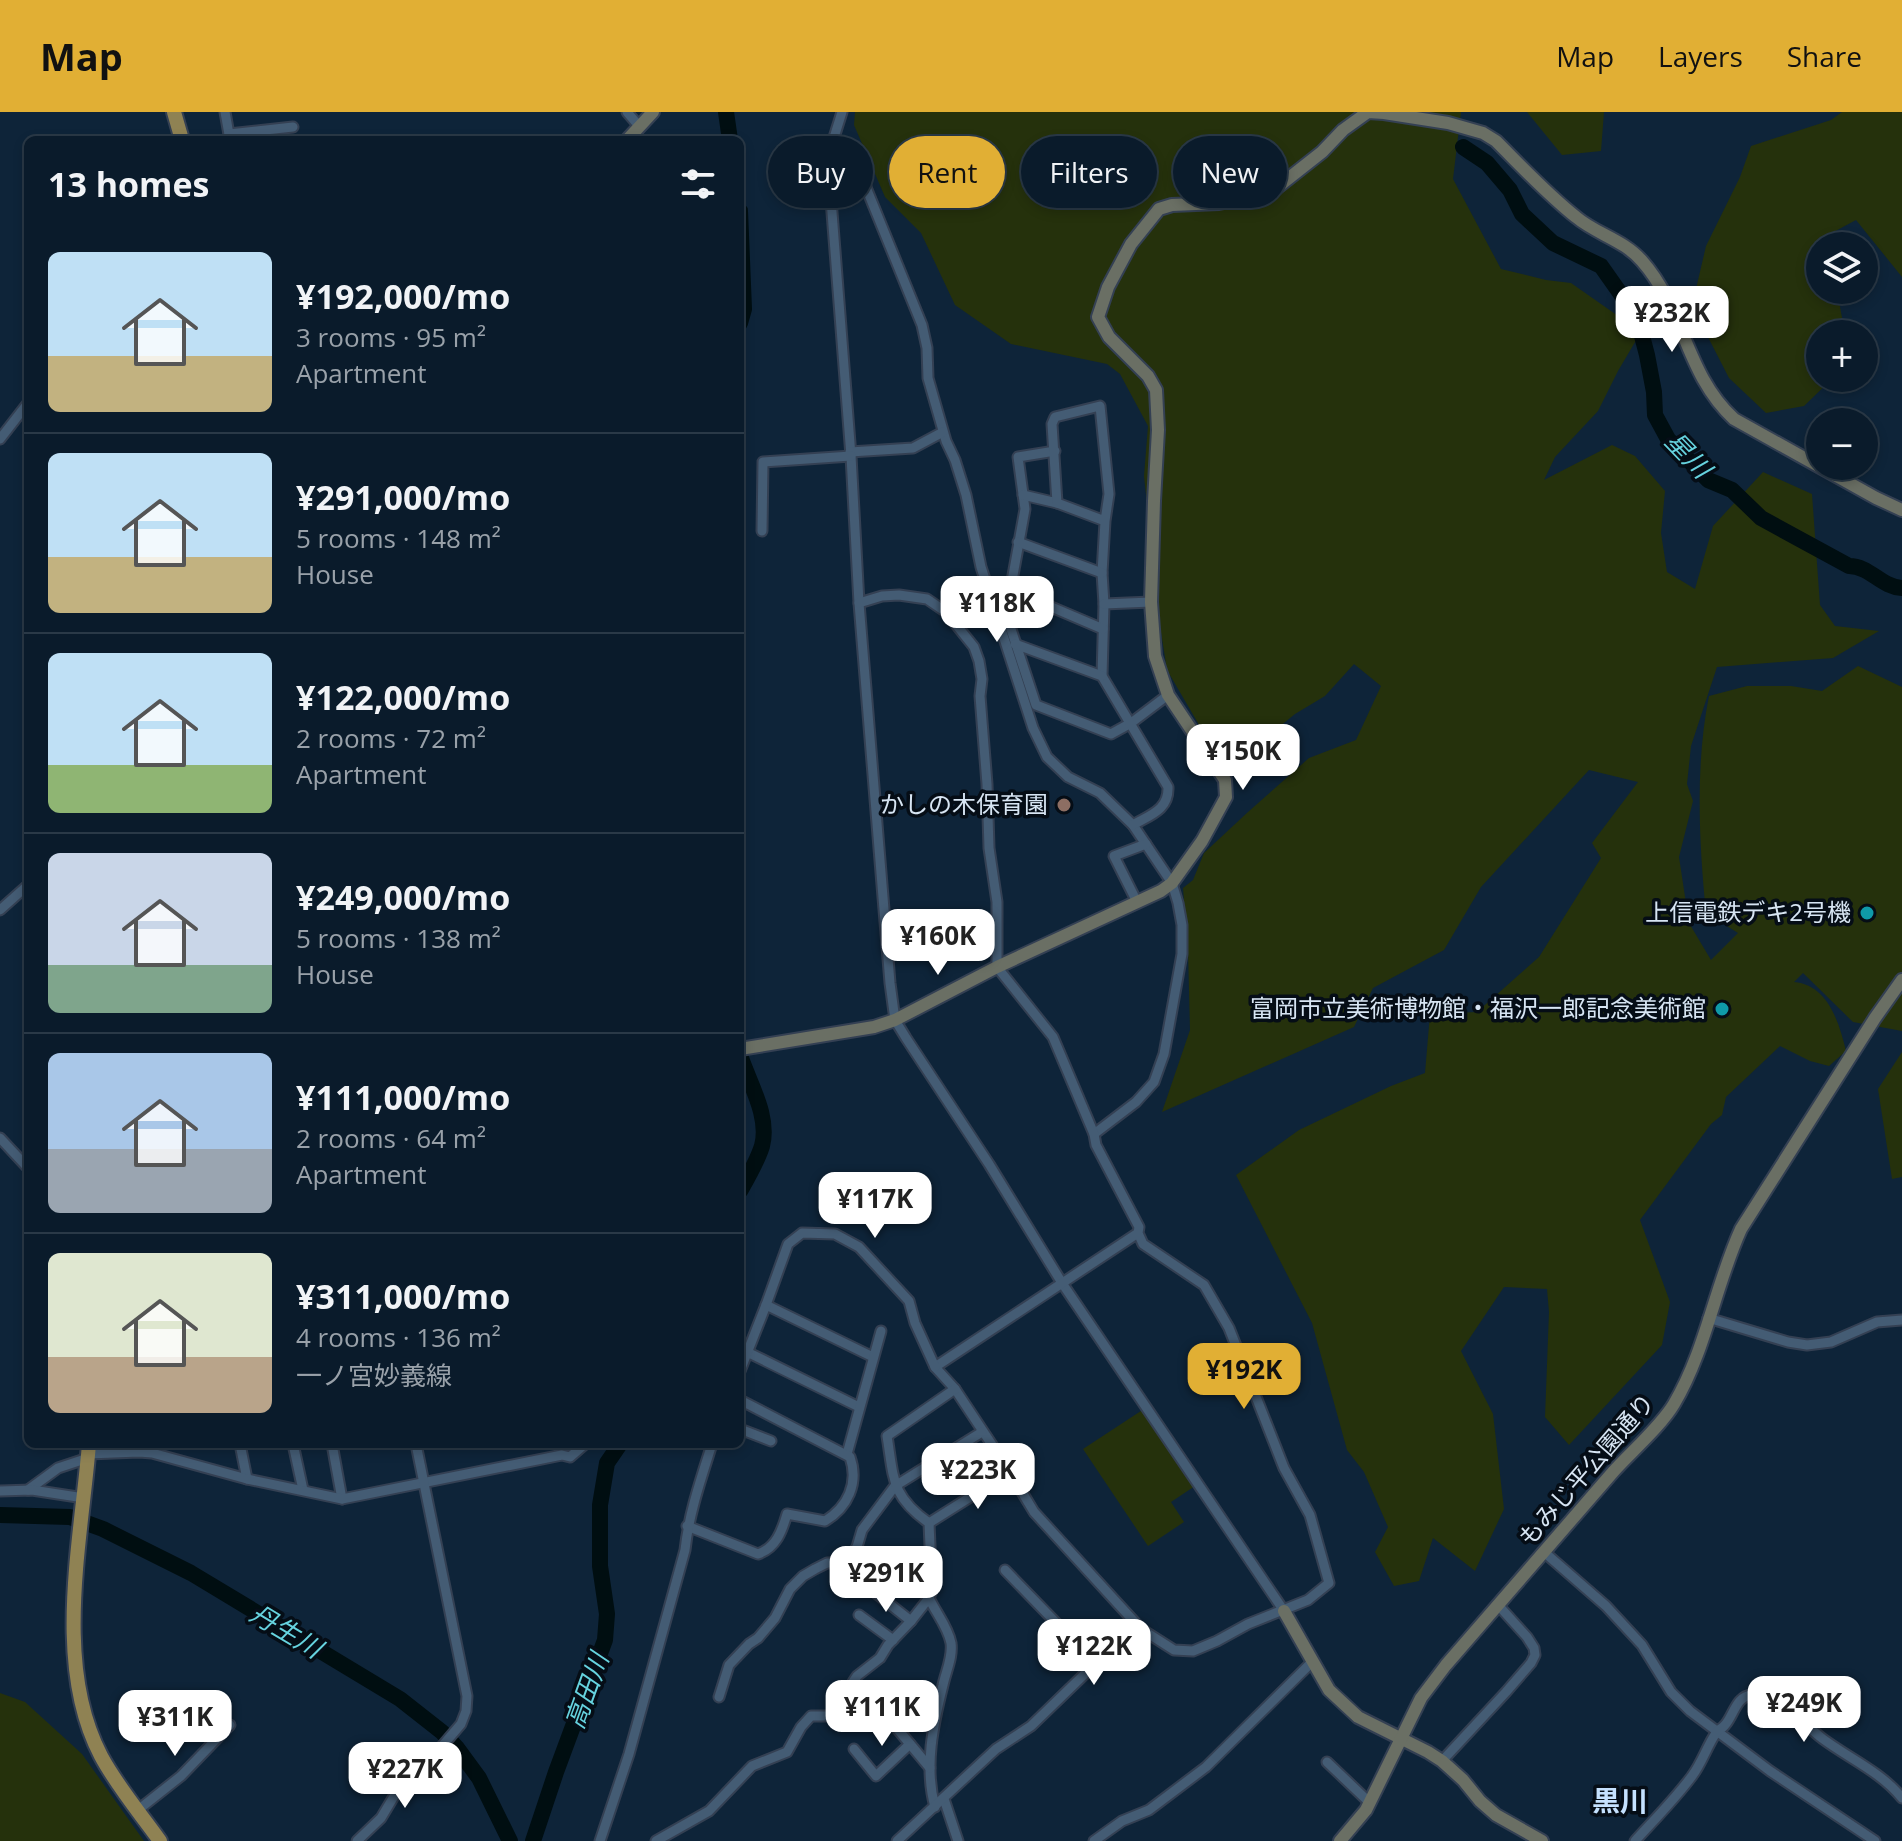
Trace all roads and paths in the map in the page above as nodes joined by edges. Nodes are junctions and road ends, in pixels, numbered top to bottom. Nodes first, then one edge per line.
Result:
1 (174, 112) edge
2 (225, 112) edge
3 (627, 112) edge
4 (653, 112) edge
5 (842, 112) edge
6 (639, 126) junction
7 (293, 127) dead end
8 (181, 136) edge
9 (229, 136) edge
10 (235, 136) edge
11 (630, 136) edge
12 (834, 136) edge
13 (873, 205) edge
14 (832, 208) edge
15 (24, 408) edge
16 (943, 432) junction
17 (0, 439) edge
18 (1055, 451) junction
19 (850, 454) junction
20 (1023, 495) junction
21 (1057, 503) junction
22 (1902, 510) edge
23 (1105, 521) junction
24 (762, 531) dead end
25 (1018, 542) junction
26 (1102, 573) junction
27 (1009, 589) junction
28 (1151, 602) junction
29 (859, 603) junction
30 (1104, 604) junction
31 (1103, 629) junction
32 (1015, 644) junction
33 (1102, 676) junction
34 (1168, 695) junction
35 (1131, 723) junction
36 (1133, 825) junction
37 (1146, 844) junction
38 (1172, 883) junction
39 (24, 889) edge
40 (1137, 902) junction
41 (0, 910) edge
42 (997, 967) junction
43 (1902, 980) edge
44 (895, 1020) junction
45 (744, 1048) edge
46 (1094, 1134) junction
47 (0, 1138) edge
48 (24, 1164) edge
49 (1138, 1233) junction
50 (1062, 1283) junction
51 (766, 1305) junction
52 (1708, 1318) junction
53 (1902, 1320) edge
54 (881, 1331) dead end
55 (747, 1352) junction
56 (873, 1357) junction
57 (744, 1360) edge
58 (935, 1367) junction
59 (955, 1389) junction
60 (744, 1402) edge
61 (859, 1407) junction
62 (744, 1431) edge
63 (982, 1432) junction
64 (771, 1441) dead end
65 (241, 1448) edge
66 (294, 1448) edge
67 (333, 1448) edge
68 (417, 1448) edge
69 (561, 1448) edge
70 (580, 1448) edge
71 (711, 1448) edge
72 (88, 1452) edge
73 (847, 1454) junction
74 (562, 1455) junction
75 (1010, 1472) junction
76 (247, 1479) junction
77 (423, 1483) junction
78 (895, 1486) junction
79 (0, 1489) edge
80 (28, 1490) junction
81 (303, 1490) junction
82 (342, 1499) junction
83 (84, 1502) junction
84 (929, 1523) junction
85 (687, 1526) junction
86 (853, 1552) junction
87 (1544, 1552) junction
88 (875, 1568) dead end
89 (1005, 1570) dead end
90 (868, 1587) dead end
91 (929, 1598) junction
92 (1499, 1606) junction
93 (1284, 1611) junction
94 (859, 1615) dead end
95 (911, 1621) junction
96 (1141, 1629) junction
97 (893, 1640) junction
98 (1312, 1662) junction
99 (1096, 1664) junction
100 (719, 1697) dead end
101 (230, 1725) dead end
102 (895, 1726) dead end
103 (1717, 1731) junction
104 (1401, 1738) junction
105 (910, 1744) junction
106 (854, 1749) dead end
107 (1442, 1761) junction
108 (1327, 1762) dead end
109 (930, 1768) junction
110 (1902, 1798) edge
111 (944, 1799) junction
112 (1370, 1803) junction
113 (935, 1807) junction
114 (138, 1810) junction
115 (1538, 1840) edge
116 (160, 1841) edge
117 (357, 1841) edge
118 (600, 1841) edge
119 (656, 1841) edge
120 (897, 1841) edge
121 (958, 1841) edge
122 (1094, 1841) edge
123 (1340, 1841) edge
124 (1635, 1841) edge
125 (1875, 1841) edge

1 - 8 main road
2 - 9 street
3 - 6 street
4 - 6 street
5 - 12 street
6 - 11 street
7 - 10 street
13 - 16 street
14 - 19 street
15 - 17 street
16 - 19 street
16 - 36 street
18 - 20 street
18 - 21 street
18 - 23 street
19 - 24 street
19 - 29 street
20 - 21 street
20 - 25 street
21 - 23 street
22 - 28 street
23 - 26 street
25 - 26 street
25 - 27 street
26 - 30 street
27 - 31 street
27 - 32 street
28 - 30 street
28 - 34 street
29 - 42 street
29 - 44 street
30 - 31 street
31 - 33 street
32 - 33 street
32 - 35 street
33 - 35 street
34 - 35 street
34 - 38 street
35 - 36 street
36 - 37 street
37 - 38 street
37 - 40 street
38 - 40 street
38 - 46 street
39 - 41 street
40 - 42 street
42 - 44 street
42 - 46 street
43 - 52 street, もみじ平公園通り
44 - 45 street
44 - 50 street
46 - 49 street
47 - 48 street
49 - 50 street
49 - 93 street
50 - 58 street
50 - 93 street
51 - 55 street
51 - 56 street
51 - 58 street
52 - 53 street
52 - 87 street, もみじ平公園通り
54 - 56 street
55 - 57 street
55 - 61 street
56 - 61 street
58 - 59 street
59 - 63 street
59 - 78 street
60 - 73 street
61 - 73 street
62 - 64 street
63 - 75 street
63 - 78 street
65 - 76 street
66 - 81 street
67 - 82 street
68 - 77 street
69 - 74 street
70 - 74 street
71 - 85 street
72 - 76 street
72 - 80 street
72 - 83 main road
73 - 85 street
74 - 77 street
75 - 84 street
75 - 96 street
76 - 81 street
77 - 82 street
77 - 117 street
78 - 84 street
78 - 86 street
79 - 80 street
80 - 83 street
81 - 82 street
83 - 114 main road
84 - 91 street
85 - 118 street
86 - 88 street
86 - 100 street
87 - 92 street, もみじ平公園通り
87 - 103 street
89 - 99 street
90 - 95 street
91 - 95 street
91 - 109 street
92 - 104 street, もみじ平公園通り
92 - 107 street
93 - 96 street
93 - 98 street
94 - 97 street
95 - 97 street
96 - 99 street
97 - 119 street
98 - 104 street
98 - 122 street
99 - 111 street
101 - 114 street
102 - 105 street
103 - 110 street
103 - 124 street
103 - 125 street
104 - 107 street
104 - 112 street, もみじ平公園通り
105 - 106 street
105 - 109 street
107 - 115 street
108 - 112 street
109 - 113 street
111 - 113 street
111 - 121 street
112 - 123 street, もみじ平公園通り
113 - 120 street
114 - 116 main road

